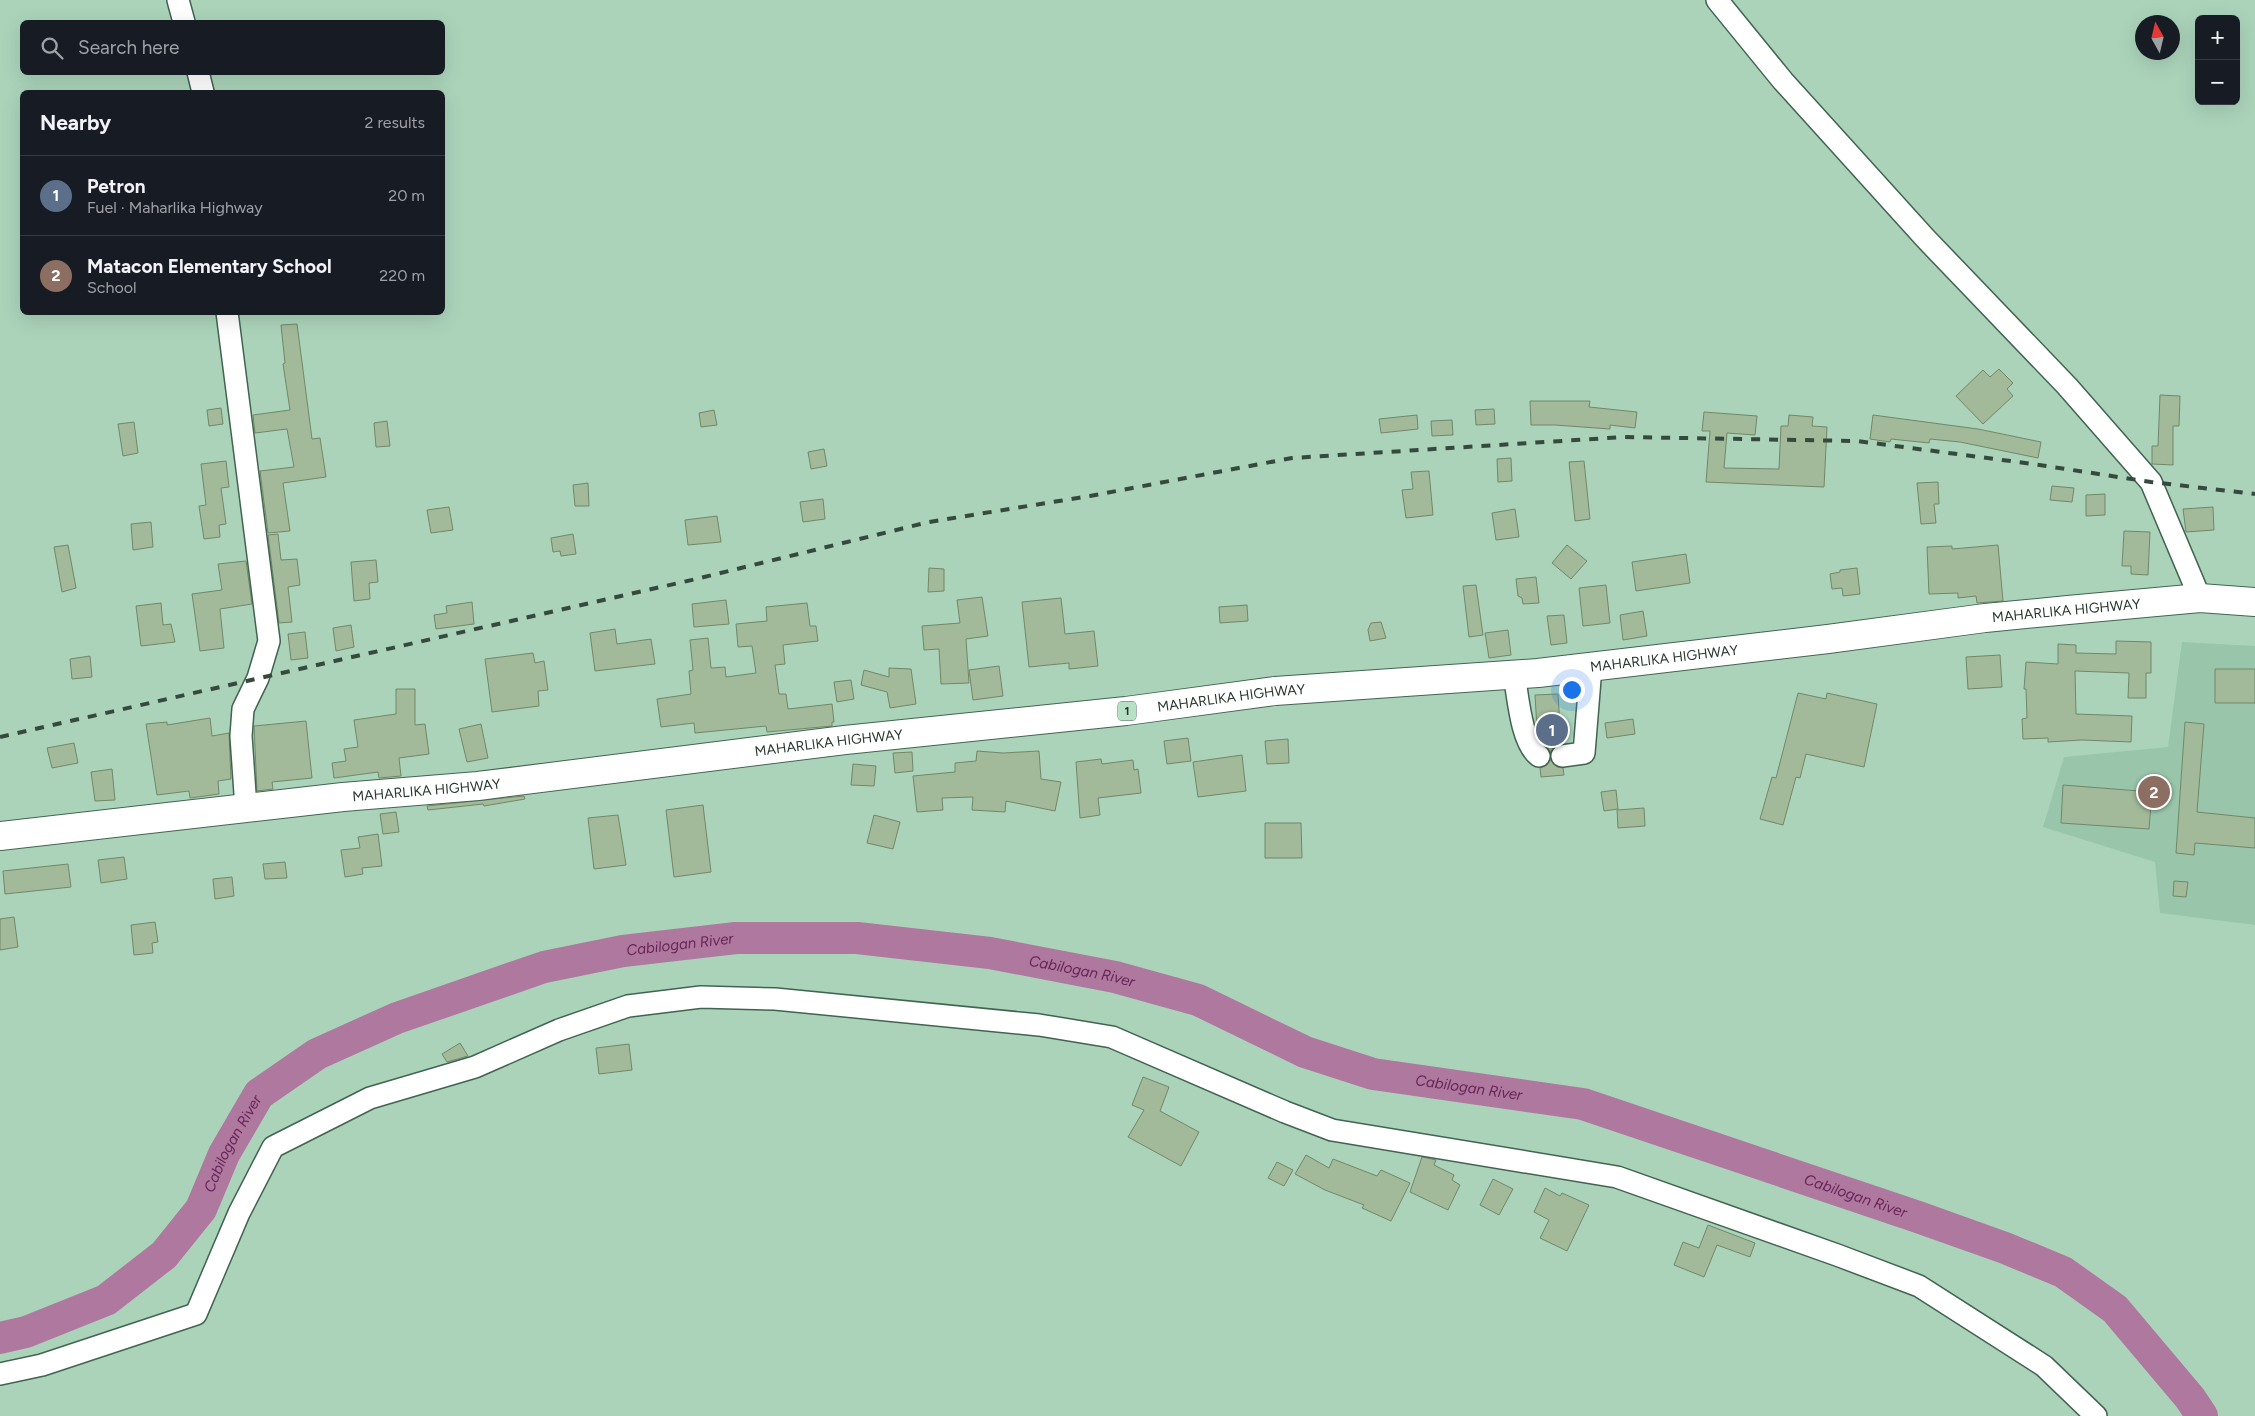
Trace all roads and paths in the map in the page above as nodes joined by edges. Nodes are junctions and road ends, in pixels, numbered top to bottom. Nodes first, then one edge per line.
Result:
1 (178, 0) edge
2 (1717, 0) edge
3 (183, 20) edge
4 (199, 75) edge
5 (202, 90) edge
6 (227, 315) edge
7 (2200, 598) junction
8 (2255, 602) edge
9 (1591, 667) junction
10 (1514, 674) junction
11 (1539, 756) dead end
12 (1562, 756) dead end
13 (246, 808) junction
14 (0, 836) edge
15 (0, 1374) edge
16 (2096, 1416) edge

1 - 3 street
2 - 7 street
4 - 5 street
6 - 13 street
7 - 8 highway, MAHARLIKA HIGHWAY / 1
7 - 9 highway, MAHARLIKA HIGHWAY / 1
9 - 10 highway, MAHARLIKA HIGHWAY / 1
9 - 12 street
10 - 11 street
10 - 13 highway, MAHARLIKA HIGHWAY / 1
13 - 14 highway, MAHARLIKA HIGHWAY / 1
15 - 16 street

